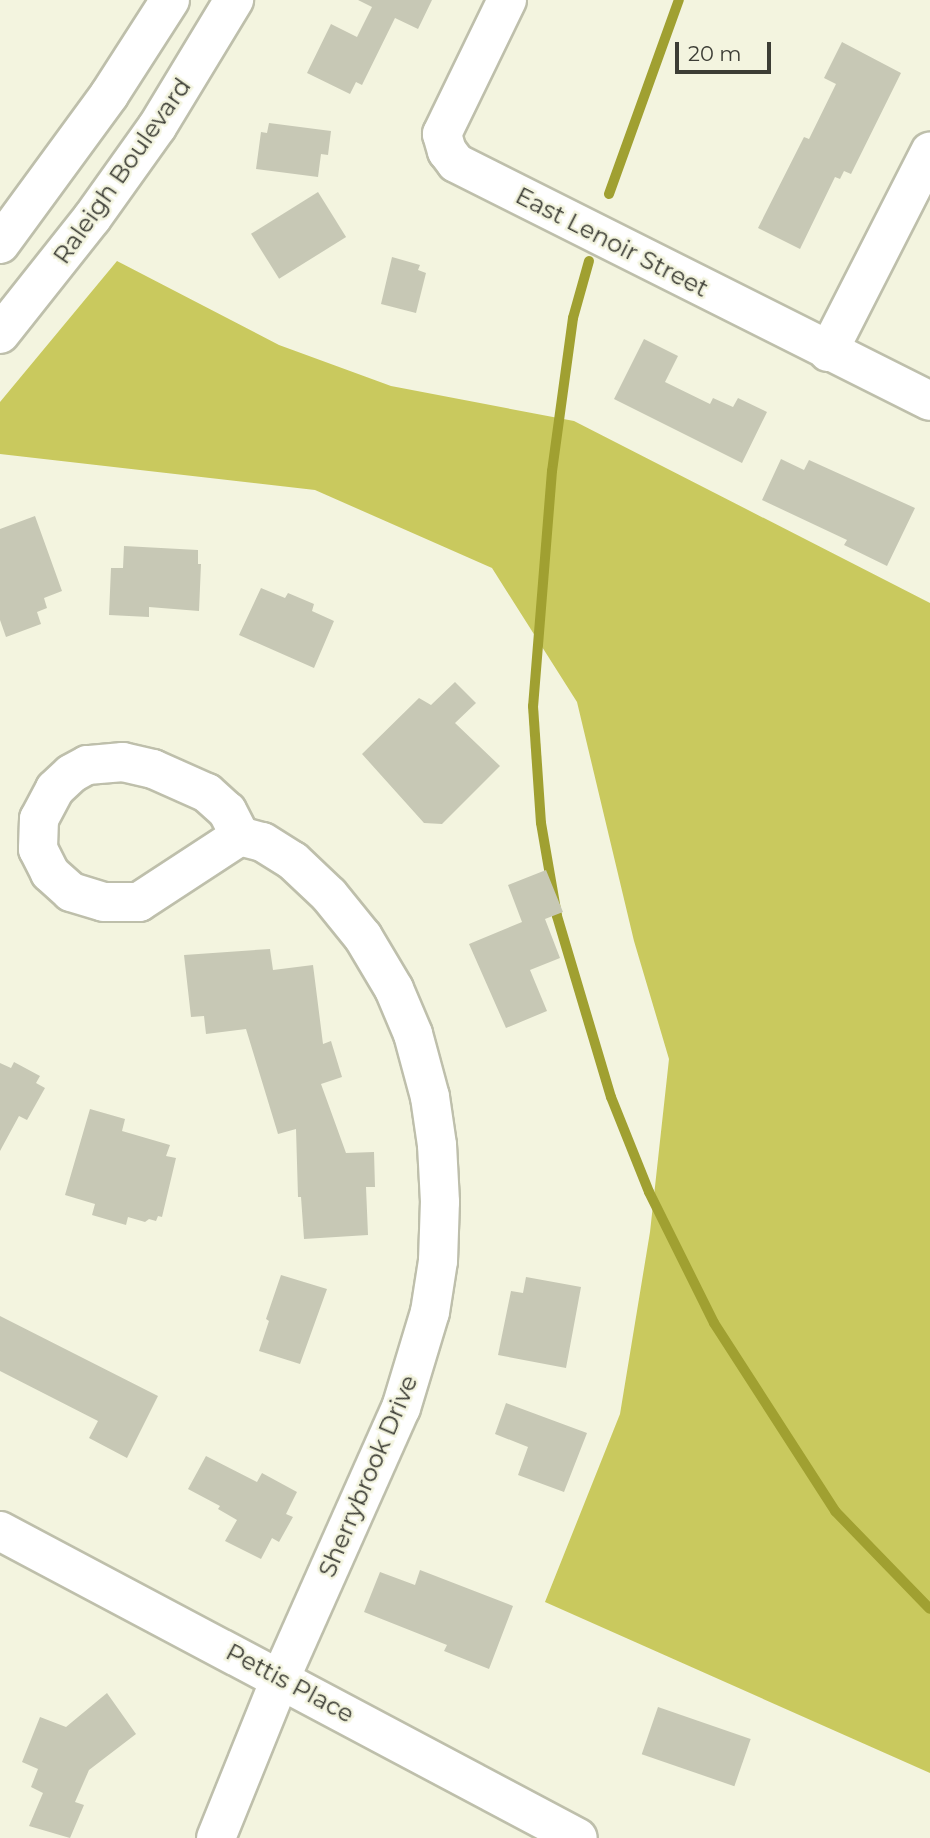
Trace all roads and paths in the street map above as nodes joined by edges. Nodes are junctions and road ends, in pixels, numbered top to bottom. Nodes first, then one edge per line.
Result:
1 (170, 0) edge
2 (234, 0) edge
3 (507, 0) edge
4 (930, 152) edge
5 (0, 244) edge
6 (0, 334) edge
7 (828, 352) junction
8 (930, 401) edge
9 (240, 836) junction
10 (0, 1531) edge
11 (281, 1677) junction
12 (216, 1838) edge
13 (578, 1838) edge

1 - 5 street
2 - 6 street, Raleigh Boulevard
3 - 7 street, East Lenoir Street
4 - 7 street
7 - 8 street, East Lenoir Street
9 - 9 street
9 - 11 street, Sherrybrook Drive
10 - 11 street, Pettis Place
11 - 12 street, Sherrybrook Drive
11 - 13 street, Pettis Place

